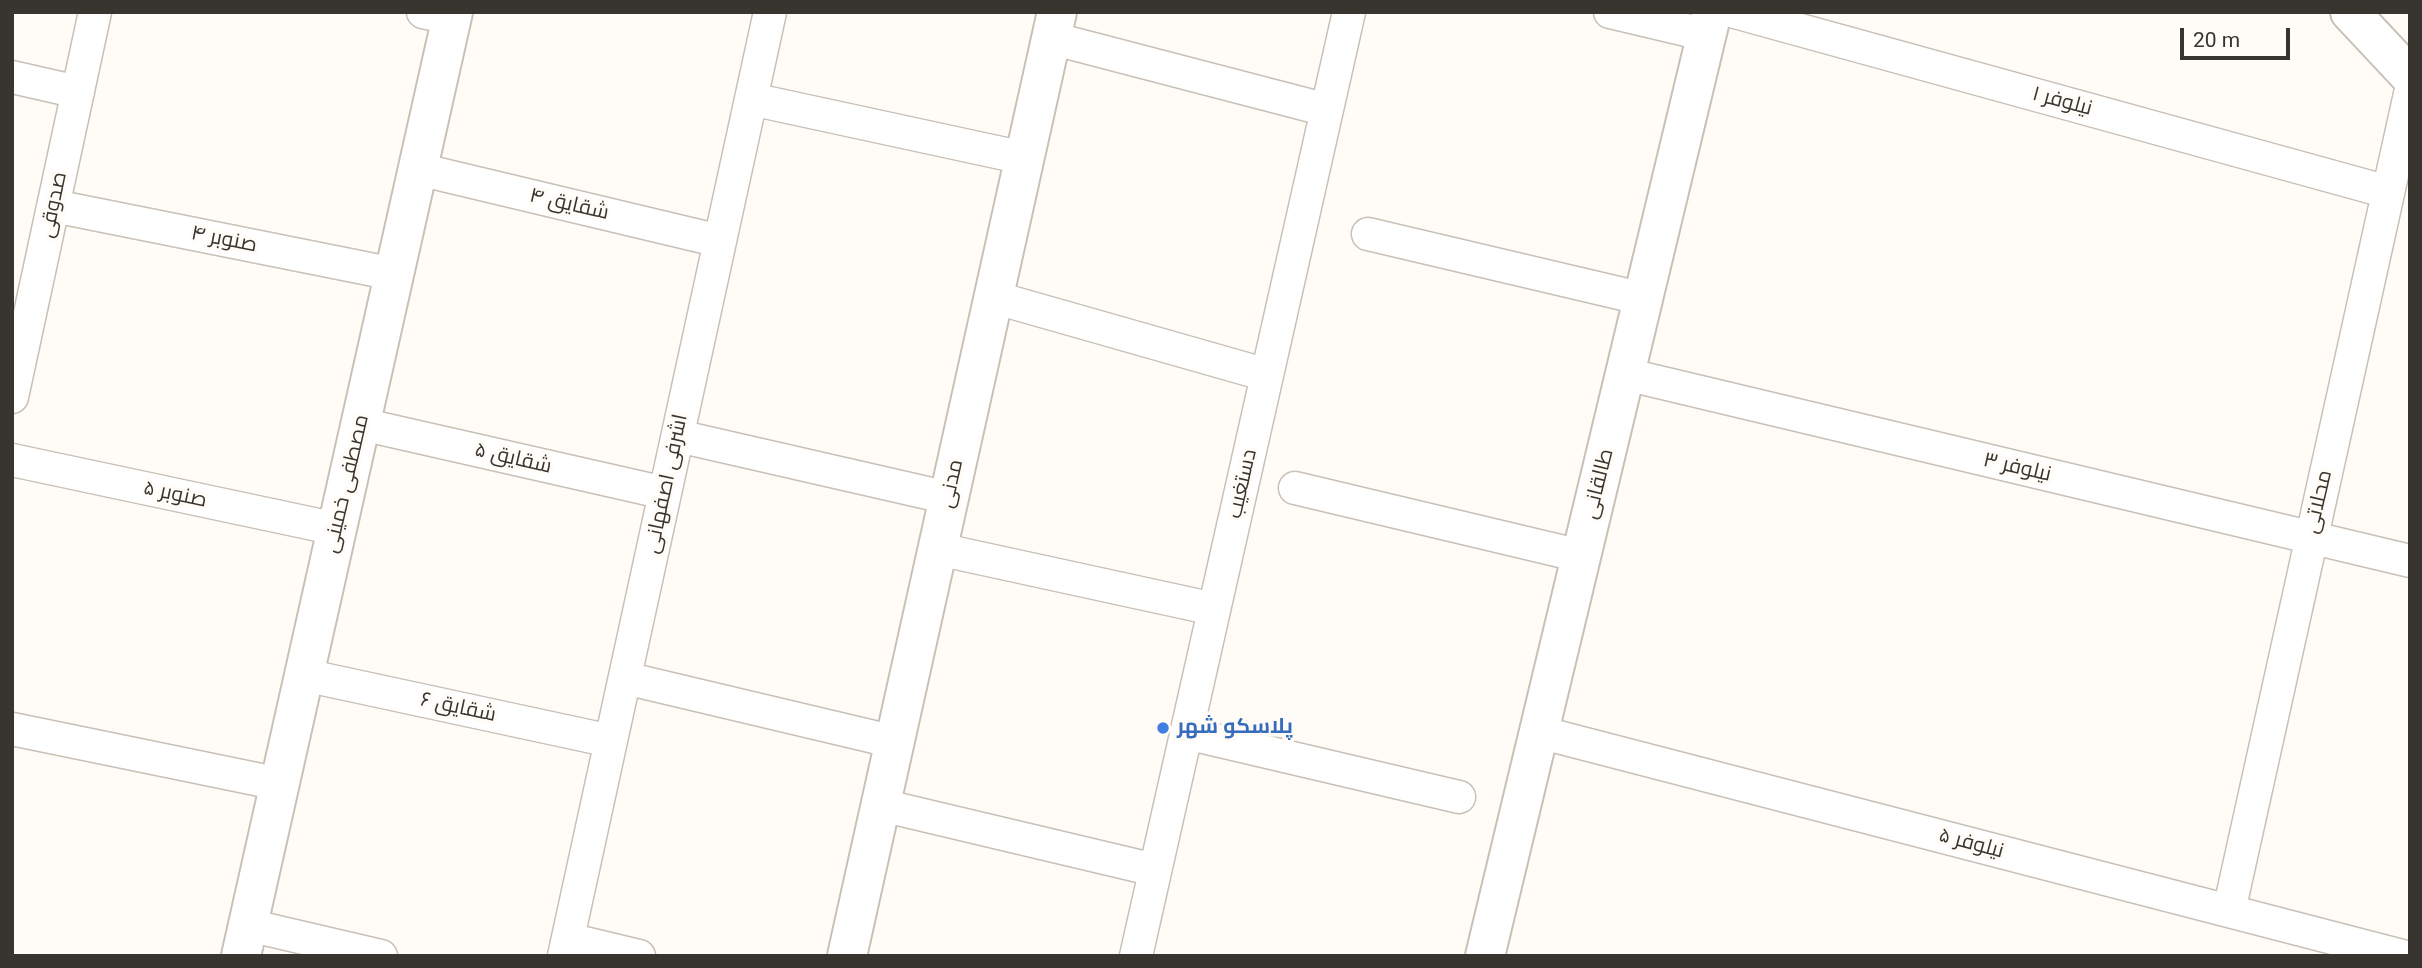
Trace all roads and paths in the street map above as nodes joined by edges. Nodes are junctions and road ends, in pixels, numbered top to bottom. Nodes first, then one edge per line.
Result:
1 (95, 12) edge
2 (770, 12) edge
3 (1349, 12) edge
4 (1610, 12) edge
5 (2350, 12) edge
6 (442, 14) edge
7 (1718, 20) edge
8 (1054, 25) edge
9 (2410, 76) edge
10 (12, 77) edge
11 (78, 92) junction
12 (2410, 94) edge
13 (751, 99) junction
14 (1327, 110) junction
15 (1024, 158) junction
16 (418, 169) junction
17 (2388, 192) junction
18 (54, 205) junction
19 (1368, 234) dead end
20 (720, 241) junction
21 (394, 274) junction
22 (993, 297) junction
23 (1644, 299) junction
24 (18, 345) edge
25 (1625, 374) junction
26 (1267, 375) junction
27 (12, 397) edge
28 (361, 424) junction
29 (678, 436) junction
30 (12, 460) edge
31 (1295, 488) dead end
32 (665, 493) junction
33 (949, 498) junction
34 (337, 529) junction
35 (2311, 538) junction
36 (938, 549) junction
37 (1581, 556) junction
38 (2410, 561) edge
39 (1214, 609) junction
40 (304, 675) junction
41 (625, 678) junction
42 (12, 729) edge
43 (1539, 732) junction
44 (1186, 733) junction
45 (611, 741) junction
46 (895, 743) junction
47 (280, 784) junction
48 (1459, 797) dead end
49 (881, 805) junction
50 (1155, 870) junction
51 (2229, 911) junction
52 (245, 940) edge
53 (566, 947) edge
54 (381, 956) edge
55 (639, 956) edge
56 (847, 956) edge
57 (1136, 956) edge
58 (1485, 956) edge
59 (2402, 956) edge

1 - 11 street, صدوقی
2 - 13 street, اشرفی اصفهانی
3 - 14 street, دستغیب
4 - 7 street, نیلوفر ۱
5 - 9 street
6 - 16 street, مصطفی خمینی
7 - 17 street, نیلوفر ۱
7 - 23 street, طالقانی
8 - 14 street
8 - 15 street, مدنی
10 - 11 street
11 - 18 street, صدوقی
12 - 17 street, محلاتی
13 - 15 street
13 - 20 street, اشرفی اصفهانی
14 - 26 street, دستغیب
15 - 22 street, مدنی
16 - 20 street, شقایق ۴
16 - 21 street, مصطفی خمینی
17 - 35 street, محلاتی
18 - 21 street, صنوبر ۴
18 - 24 street, صدوقی
19 - 23 street
20 - 29 street, اشرفی اصفهانی
21 - 28 street, مصطفی خمینی
22 - 26 street
22 - 33 street, مدنی
23 - 25 street, طالقانی
24 - 27 street, صدوقی
25 - 35 street, نیلوفر ۳
25 - 37 street, طالقانی
26 - 39 street, دستغیب
28 - 32 street, شقایق ۵
28 - 34 street, مصطفی خمینی
29 - 32 street, اشرفی اصفهانی
29 - 33 street
30 - 34 street, صنوبر ۵
31 - 37 street
32 - 41 street, اشرفی اصفهانی
33 - 36 street, مدنی
34 - 40 street, مصطفی خمینی
35 - 38 street, نیلوفر ۳
35 - 51 street, محلاتی
36 - 39 street
36 - 46 street, مدنی
37 - 43 street, طالقانی
39 - 44 street, دستغیب
40 - 45 street, شقایق ۶
40 - 47 street, مصطفی خمینی
41 - 45 street, اشرفی اصفهانی
41 - 46 street
42 - 47 street
43 - 51 street, نیلوفر ۵
43 - 58 street, طالقانی
44 - 48 street
44 - 50 street, دستغیب
45 - 53 street, اشرفی اصفهانی
46 - 49 street, مدنی
47 - 52 street, مصطفی خمینی
49 - 50 street
49 - 56 street, مدنی
50 - 57 street, دستغیب
51 - 59 street, نیلوفر ۵
52 - 54 street
53 - 55 street

